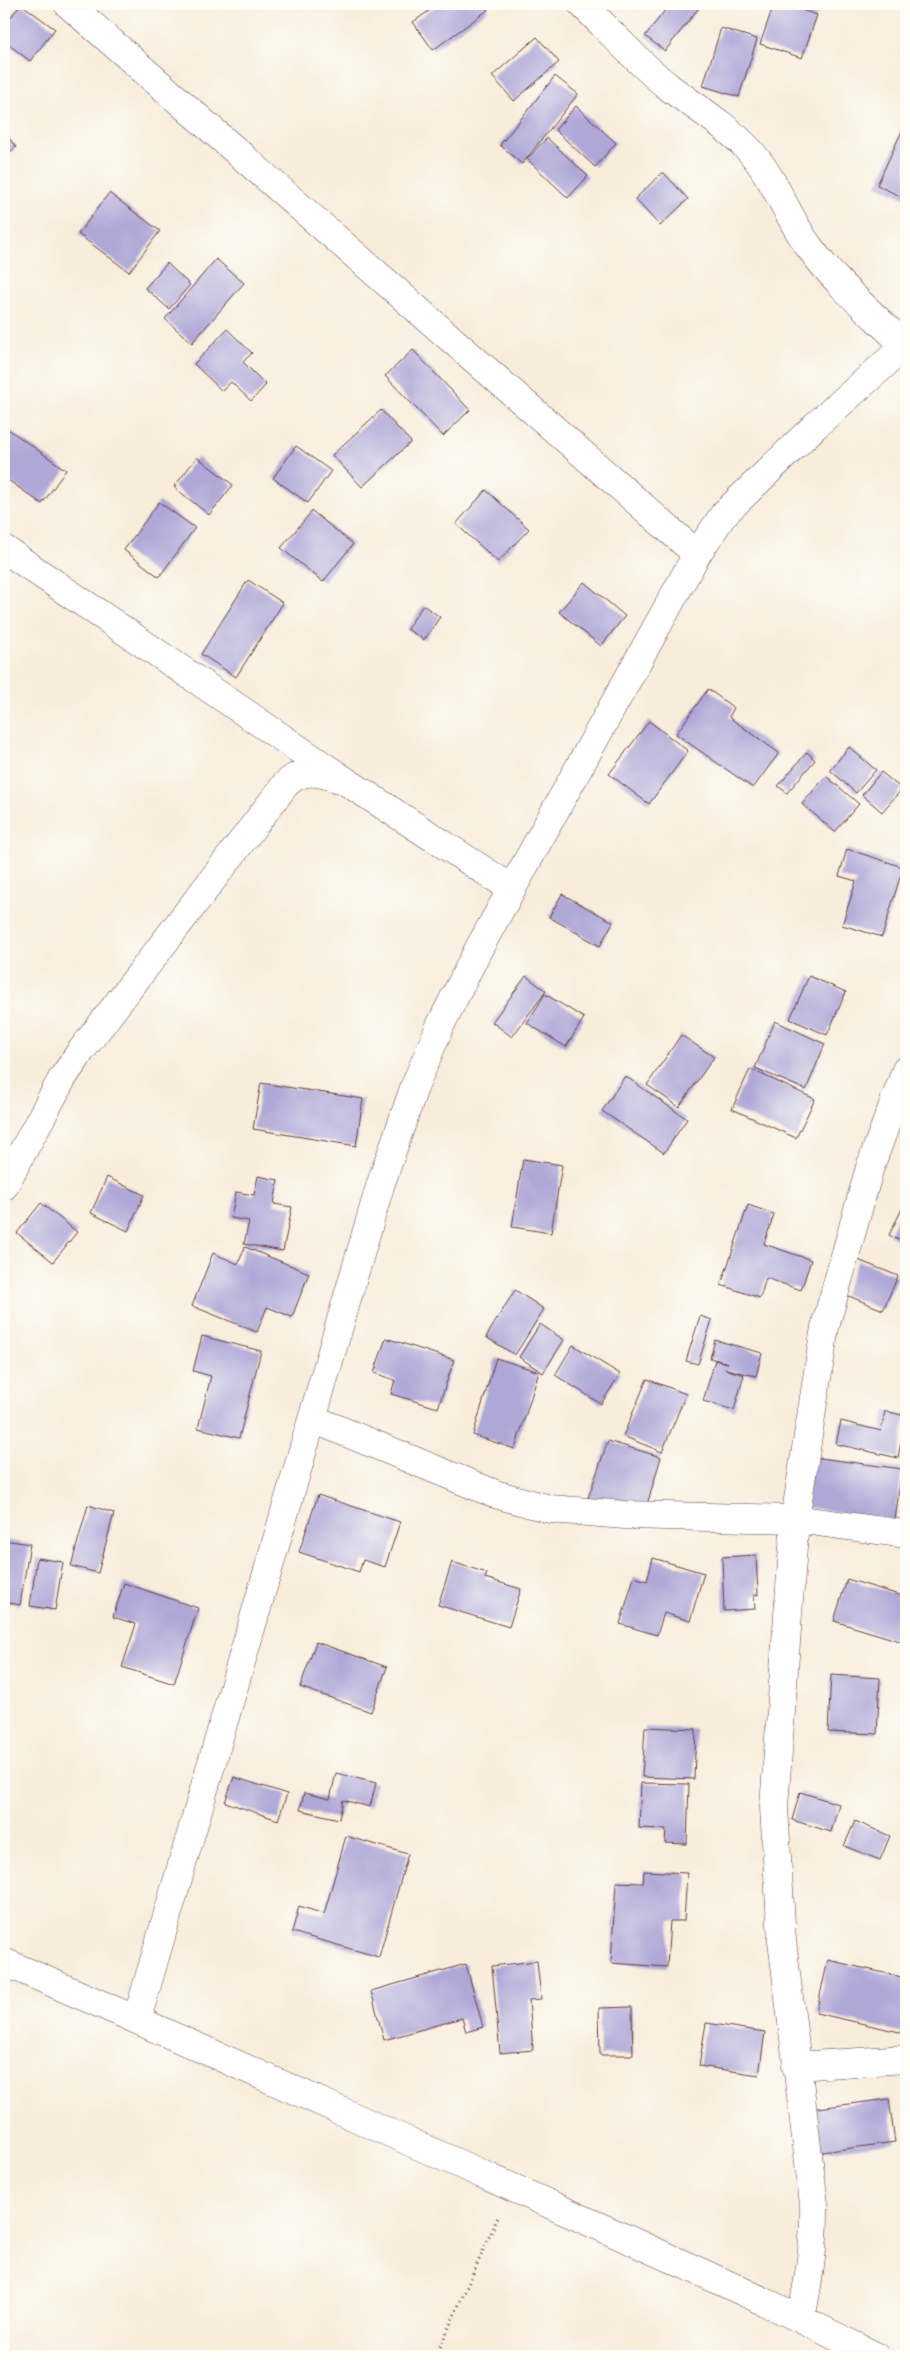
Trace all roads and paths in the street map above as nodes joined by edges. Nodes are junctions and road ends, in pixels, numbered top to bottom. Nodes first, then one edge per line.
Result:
1 (68, 4) edge
2 (582, 4) edge
3 (906, 345) edge
4 (4, 549) edge
5 (697, 554) junction
6 (347, 782) junction
7 (511, 888) junction
8 (906, 1070) edge
9 (4, 1186) edge
10 (313, 1419) junction
11 (795, 1519) junction
12 (906, 1534) edge
13 (4, 1962) edge
14 (137, 2019) junction
15 (906, 2059) edge
16 (796, 2066) junction
17 (511, 2187) junction
18 (801, 2318) junction
19 (436, 2356) edge
20 (875, 2356) edge

1 - 5 street
2 - 3 street
3 - 5 street
4 - 6 street
5 - 7 street
6 - 7 street
6 - 9 street
7 - 10 street
8 - 11 street
10 - 11 street
10 - 14 street
11 - 12 street
11 - 16 street
13 - 14 street
14 - 17 street
15 - 16 street
16 - 18 street
17 - 18 street
17 - 19 path
18 - 20 street

